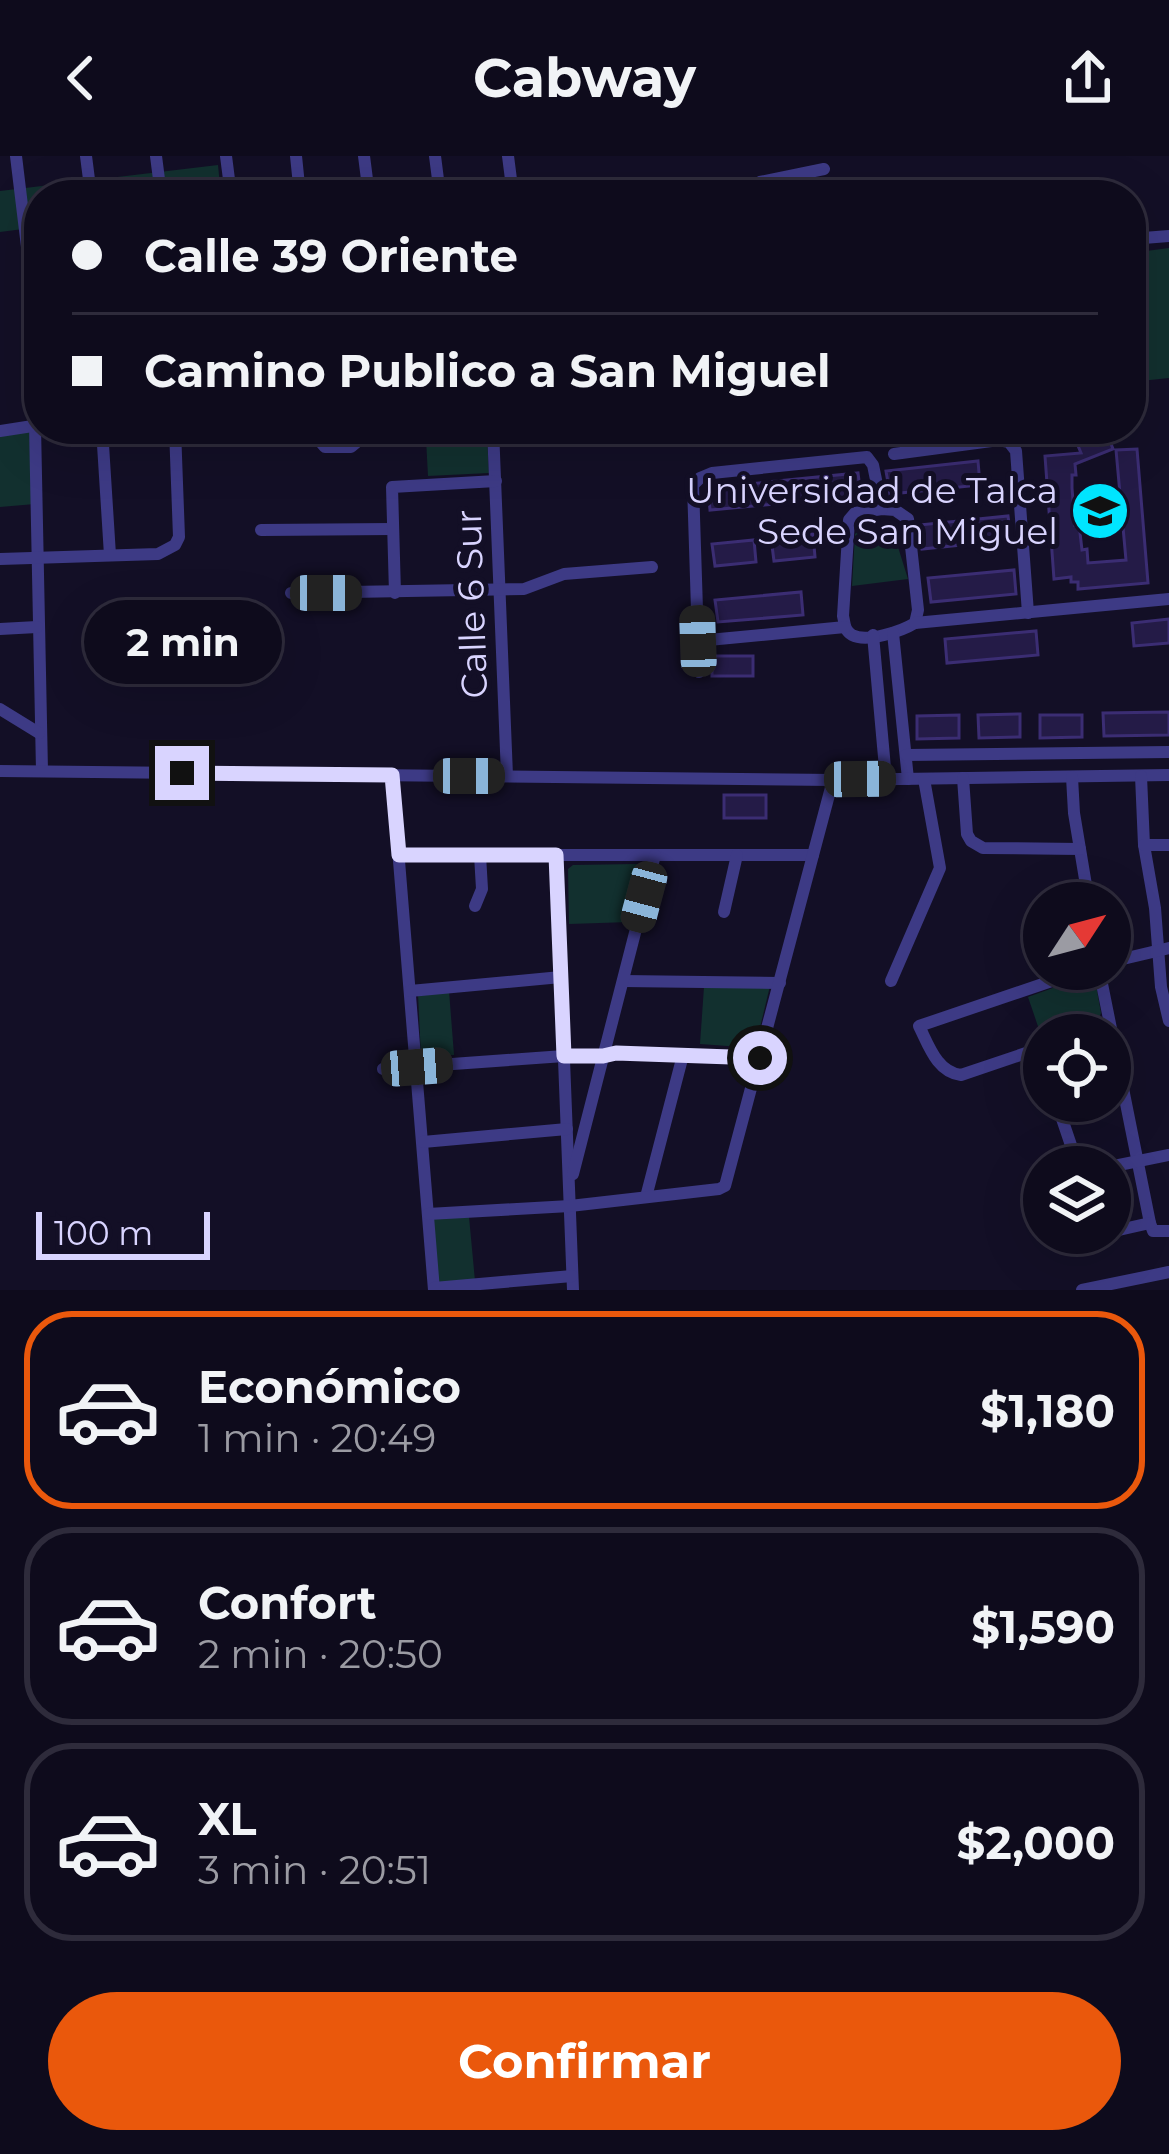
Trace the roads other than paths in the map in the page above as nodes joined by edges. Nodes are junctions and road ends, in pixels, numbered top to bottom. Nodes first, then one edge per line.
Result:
1 (16, 156) edge
2 (824, 170) dead end
3 (771, 180) edge
4 (24, 222) edge
5 (37, 444) edge
6 (103, 444) edge
7 (176, 444) edge
8 (323, 444) edge
9 (353, 444) edge
10 (494, 444) edge
11 (969, 444) edge
12 (1011, 444) edge
13 (894, 454) dead end
14 (496, 482) junction
15 (882, 509) junction
16 (392, 529) junction
17 (261, 530) dead end
18 (110, 555) junction
19 (38, 557) junction
20 (0, 559) edge
21 (652, 567) dead end
22 (499, 590) junction
23 (291, 593) dead end
24 (394, 593) junction
25 (1169, 599) edge
26 (1028, 613) junction
27 (915, 622) junction
28 (38, 627) junction
29 (845, 627) junction
30 (0, 629) edge
31 (893, 633) junction
32 (873, 635) junction
33 (698, 641) junction
34 (699, 672) dead end
35 (0, 710) edge
36 (40, 733) junction
37 (1169, 752) edge
38 (906, 755) junction
39 (0, 771) edge
40 (42, 771) junction
41 (392, 775) junction
42 (1169, 775) edge
43 (507, 776) junction
44 (1141, 776) junction
45 (1072, 777) junction
46 (963, 778) junction
47 (886, 779) junction
48 (908, 779) junction
49 (924, 779) junction
50 (832, 780) junction
51 (1169, 844) edge
52 (1144, 845) junction
53 (1080, 849) junction
54 (399, 855) junction
55 (480, 855) junction
56 (556, 855) junction
57 (655, 855) junction
58 (737, 855) junction
59 (813, 855) junction
60 (1086, 882) edge
61 (476, 906) dead end
62 (724, 912) dead end
63 (1164, 949) edge
64 (1131, 957) edge
65 (561, 977) junction
66 (622, 981) junction
67 (892, 981) dead end
68 (780, 983) junction
69 (1025, 990) edge
70 (410, 992) junction
71 (1169, 1019) edge
72 (1023, 1054) edge
73 (683, 1055) junction
74 (564, 1056) junction
75 (603, 1056) junction
76 (760, 1058) junction
77 (417, 1067) junction
78 (383, 1069) dead end
79 (1129, 1122) edge
80 (567, 1129) junction
81 (423, 1142) junction
82 (1169, 1154) edge
83 (1137, 1162) junction
84 (1131, 1163) edge
85 (569, 1187) junction
86 (646, 1197) junction
87 (570, 1206) junction
88 (428, 1214) junction
89 (1150, 1223) junction
90 (1131, 1227) edge
91 (1169, 1231) edge
92 (1169, 1272) edge
93 (573, 1283) edge
94 (434, 1289) edge
95 (1082, 1290) edge

1 - 4 street
2 - 3 street
5 - 19 street
6 - 18 street
7 - 18 street
8 - 9 street
10 - 14 street, Calle 6 Sur
11 - 13 street
12 - 26 street
14 - 16 street
14 - 22 street, Calle 6 Sur
15 - 27 street
15 - 29 street
15 - 33 street
16 - 17 street
16 - 24 street
18 - 19 street
19 - 20 street
19 - 28 street
21 - 22 street
22 - 24 street
22 - 43 street, Calle 6 Sur
23 - 24 street
25 - 26 street
26 - 27 street
27 - 31 street
28 - 30 street
28 - 36 street
29 - 32 street
29 - 33 street
31 - 32 street
31 - 38 street
32 - 47 street
33 - 34 street
35 - 36 street
36 - 40 street
37 - 38 street
38 - 48 street
39 - 40 street
40 - 41 street
41 - 43 street
41 - 54 street
42 - 44 street
43 - 50 street
44 - 45 street
44 - 52 street
45 - 46 street
45 - 53 street
46 - 49 street
46 - 53 street
47 - 48 street
47 - 50 street
48 - 49 street
49 - 67 street
50 - 59 street
51 - 52 street
52 - 63 street
53 - 60 street
54 - 55 street
54 - 70 street
55 - 56 street
55 - 61 street
56 - 57 street
56 - 65 street
57 - 58 street
57 - 66 street
58 - 59 street
58 - 62 street
59 - 68 street
63 - 64 street
63 - 71 street
65 - 70 street
65 - 74 street
66 - 68 street
66 - 75 street
68 - 76 street
69 - 72 street
70 - 77 street
73 - 75 street
73 - 76 street
73 - 86 street
74 - 75 street
74 - 77 street
74 - 80 street
75 - 85 street
76 - 86 street
77 - 78 street
77 - 81 street
79 - 83 street
80 - 81 street
80 - 85 street
81 - 88 street
82 - 83 street
83 - 84 street
83 - 89 street
85 - 87 street
86 - 87 street
87 - 88 street
87 - 93 street
88 - 94 street
89 - 90 street
89 - 91 street
92 - 95 street
93 - 94 street

